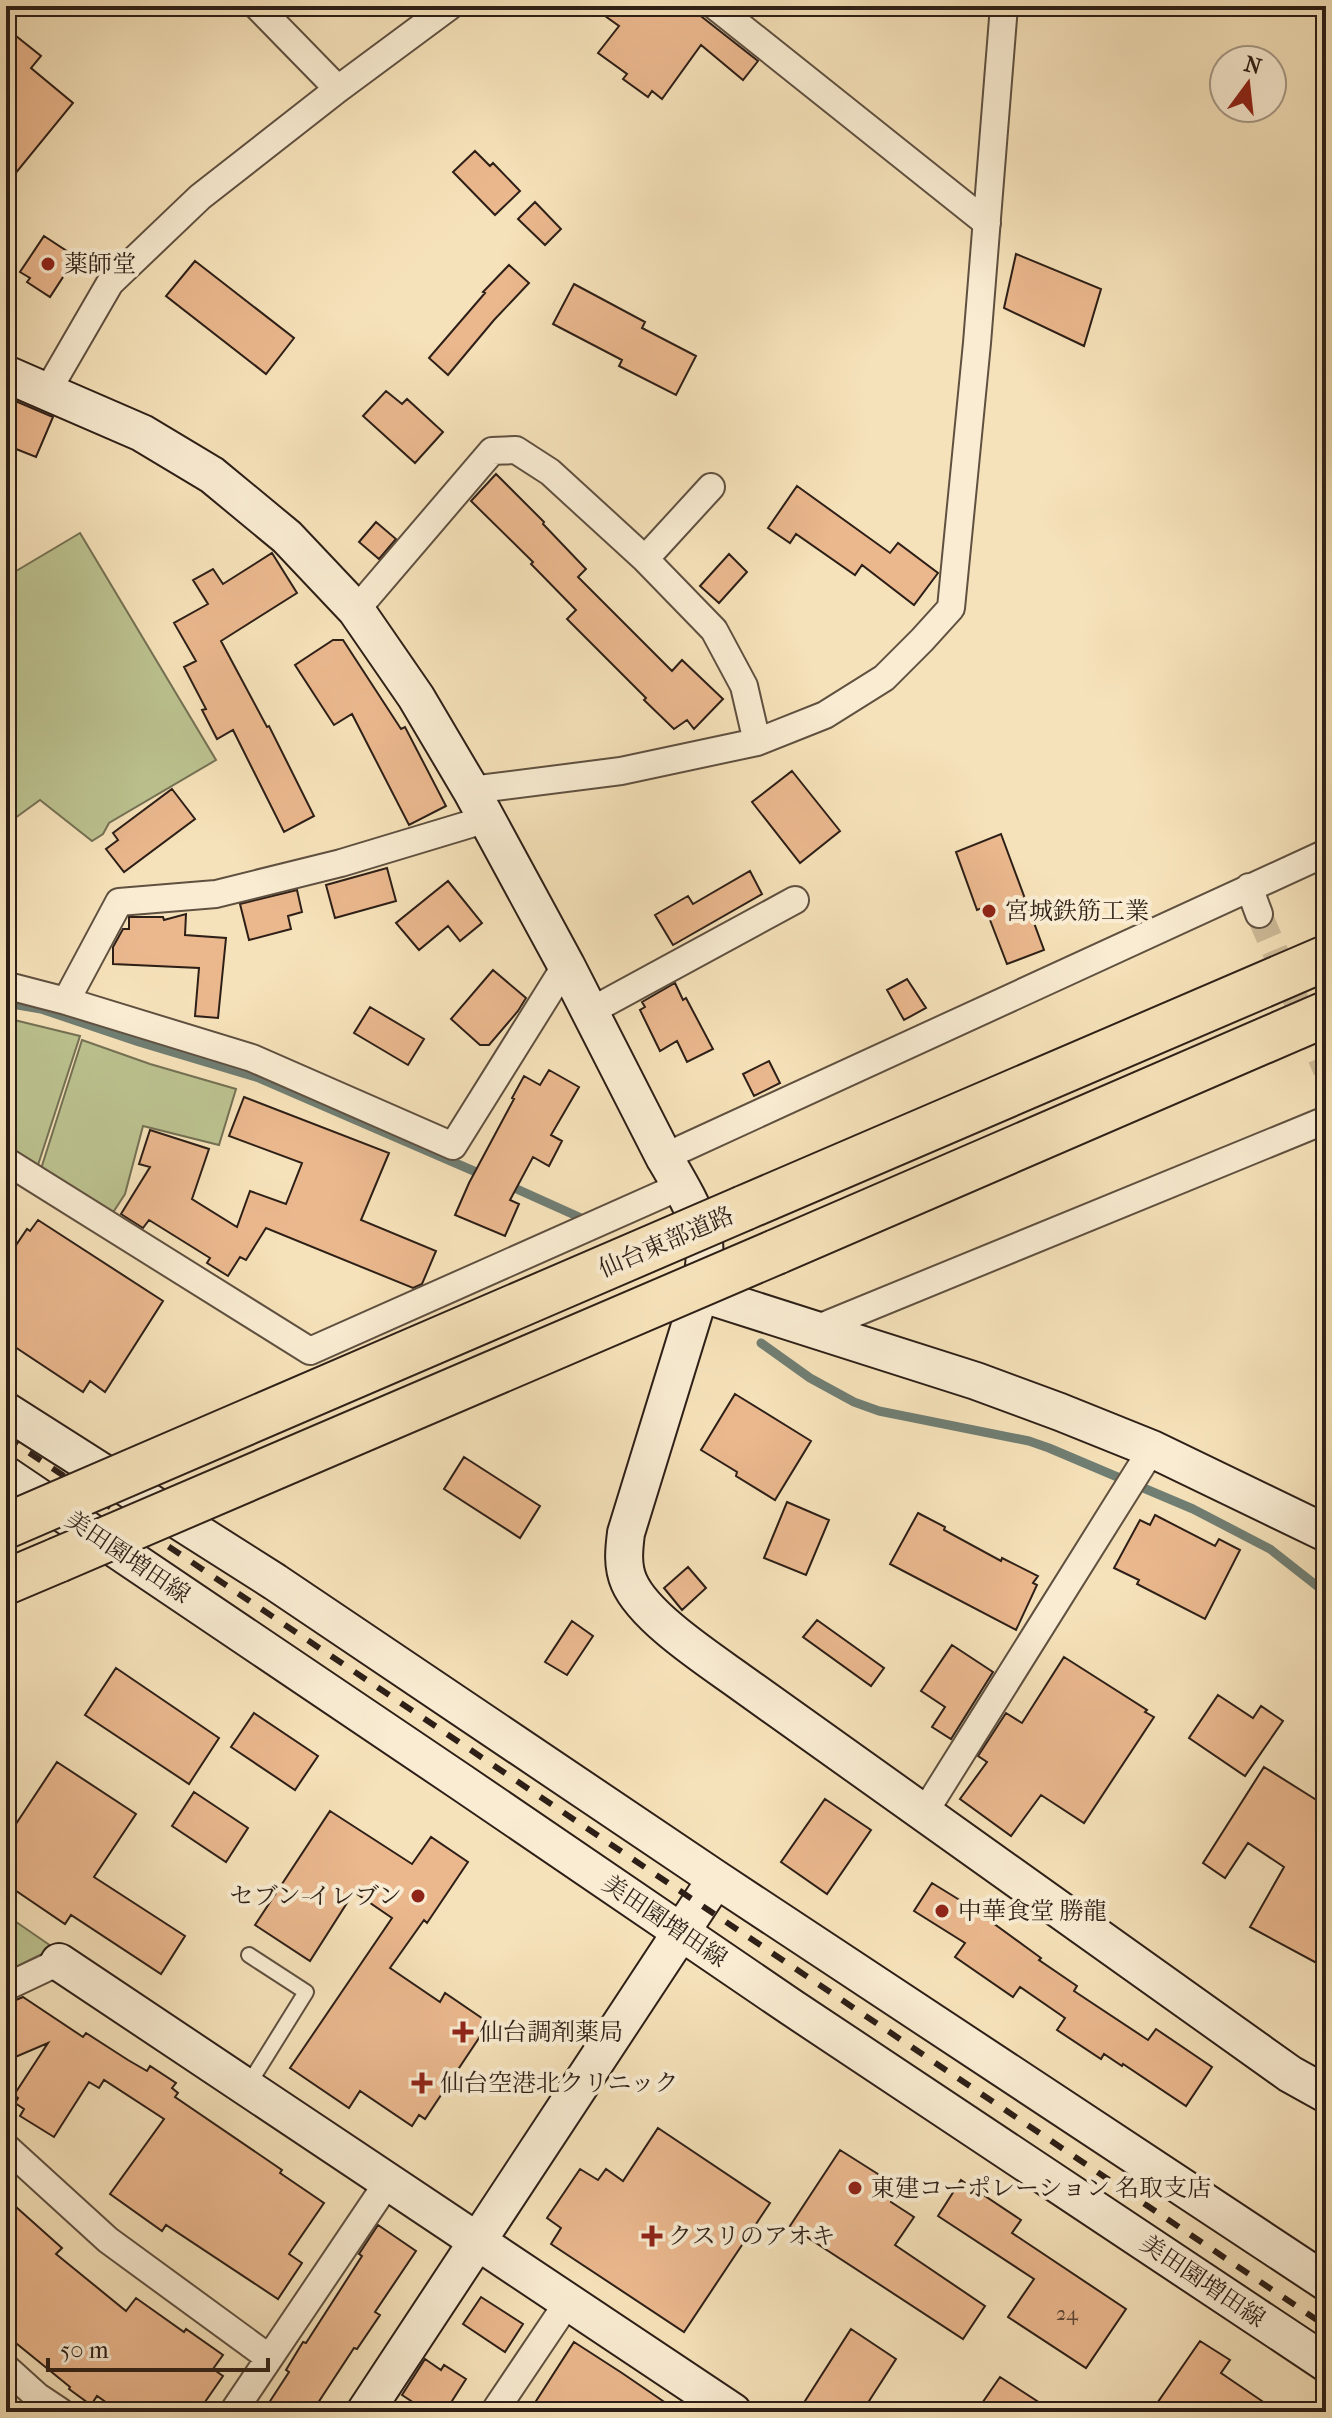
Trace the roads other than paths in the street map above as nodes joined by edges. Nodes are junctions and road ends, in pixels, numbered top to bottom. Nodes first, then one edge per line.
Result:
1 (257, 6) edge
2 (450, 6) edge
3 (715, 6) edge
4 (1004, 6) edge
5 (338, 89) junction
6 (987, 223) junction
7 (6, 374) edge
8 (48, 390) junction
9 (711, 487) dead end
10 (645, 559) junction
11 (356, 610) junction
12 (757, 742) junction
13 (479, 804) junction
14 (1326, 853) edge
15 (1249, 887) junction
16 (795, 900) dead end
17 (1259, 914) tunnel mouth
18 (1326, 958) edge
19 (566, 965) junction
20 (6, 987) edge
21 (66, 1001) junction
22 (589, 1012) junction
23 (1326, 1014) edge
24 (1326, 1120) edge
25 (6, 1161) edge
26 (673, 1172) junction
27 (700, 1293) junction
28 (816, 1329) junction
29 (6, 1411) edge
30 (1145, 1460) junction
31 (6, 1475) edge
32 (6, 1526) edge
33 (1326, 1533) edge
34 (6, 1582) edge
35 (924, 1813) junction
36 (716, 1879) junction
37 (682, 1932) junction
38 (249, 1955) dead end
39 (59, 1962) joint
40 (6, 1987) edge
41 (247, 2087) junction
42 (1326, 2094) edge
43 (6, 2147) edge
44 (388, 2182) junction
45 (476, 2242) junction
46 (1326, 2282) edge
47 (568, 2302) junction
48 (268, 2357) junction
49 (1326, 2363) edge
50 (6, 2368) edge
51 (61, 2412) edge
52 (233, 2412) edge
53 (365, 2412) edge
54 (494, 2412) edge
55 (733, 2412) edge

1 - 5 street
2 - 5 street
3 - 6 street
4 - 6 street
5 - 8 street
6 - 12 street
7 - 8 street
8 - 11 street
9 - 10 street
10 - 11 street
10 - 12 street
11 - 13 street
12 - 13 street
13 - 19 street
13 - 21 street
14 - 15 street
15 - 17 street
15 - 26 street
16 - 22 street
18 - 32 highway, 仙台東部道路, bridge
19 - 21 street
19 - 22 street
20 - 21 street
22 - 26 street
23 - 34 highway, bridge
24 - 28 street
25 - 26 street
26 - 27 street
27 - 28 street
27 - 35 street
28 - 30 street
29 - 36 street
30 - 33 street
30 - 35 street
31 - 37 street, 美田園増田線
35 - 42 street
36 - 37 street
36 - 46 street
37 - 45 street
37 - 49 street, 美田園増田線
38 - 41 lane
39 - 40 street
39 - 41 street
41 - 44 street
43 - 48 street
44 - 45 street
44 - 48 street
45 - 47 street
45 - 53 street
47 - 54 street
47 - 55 street
48 - 52 street
50 - 51 street

